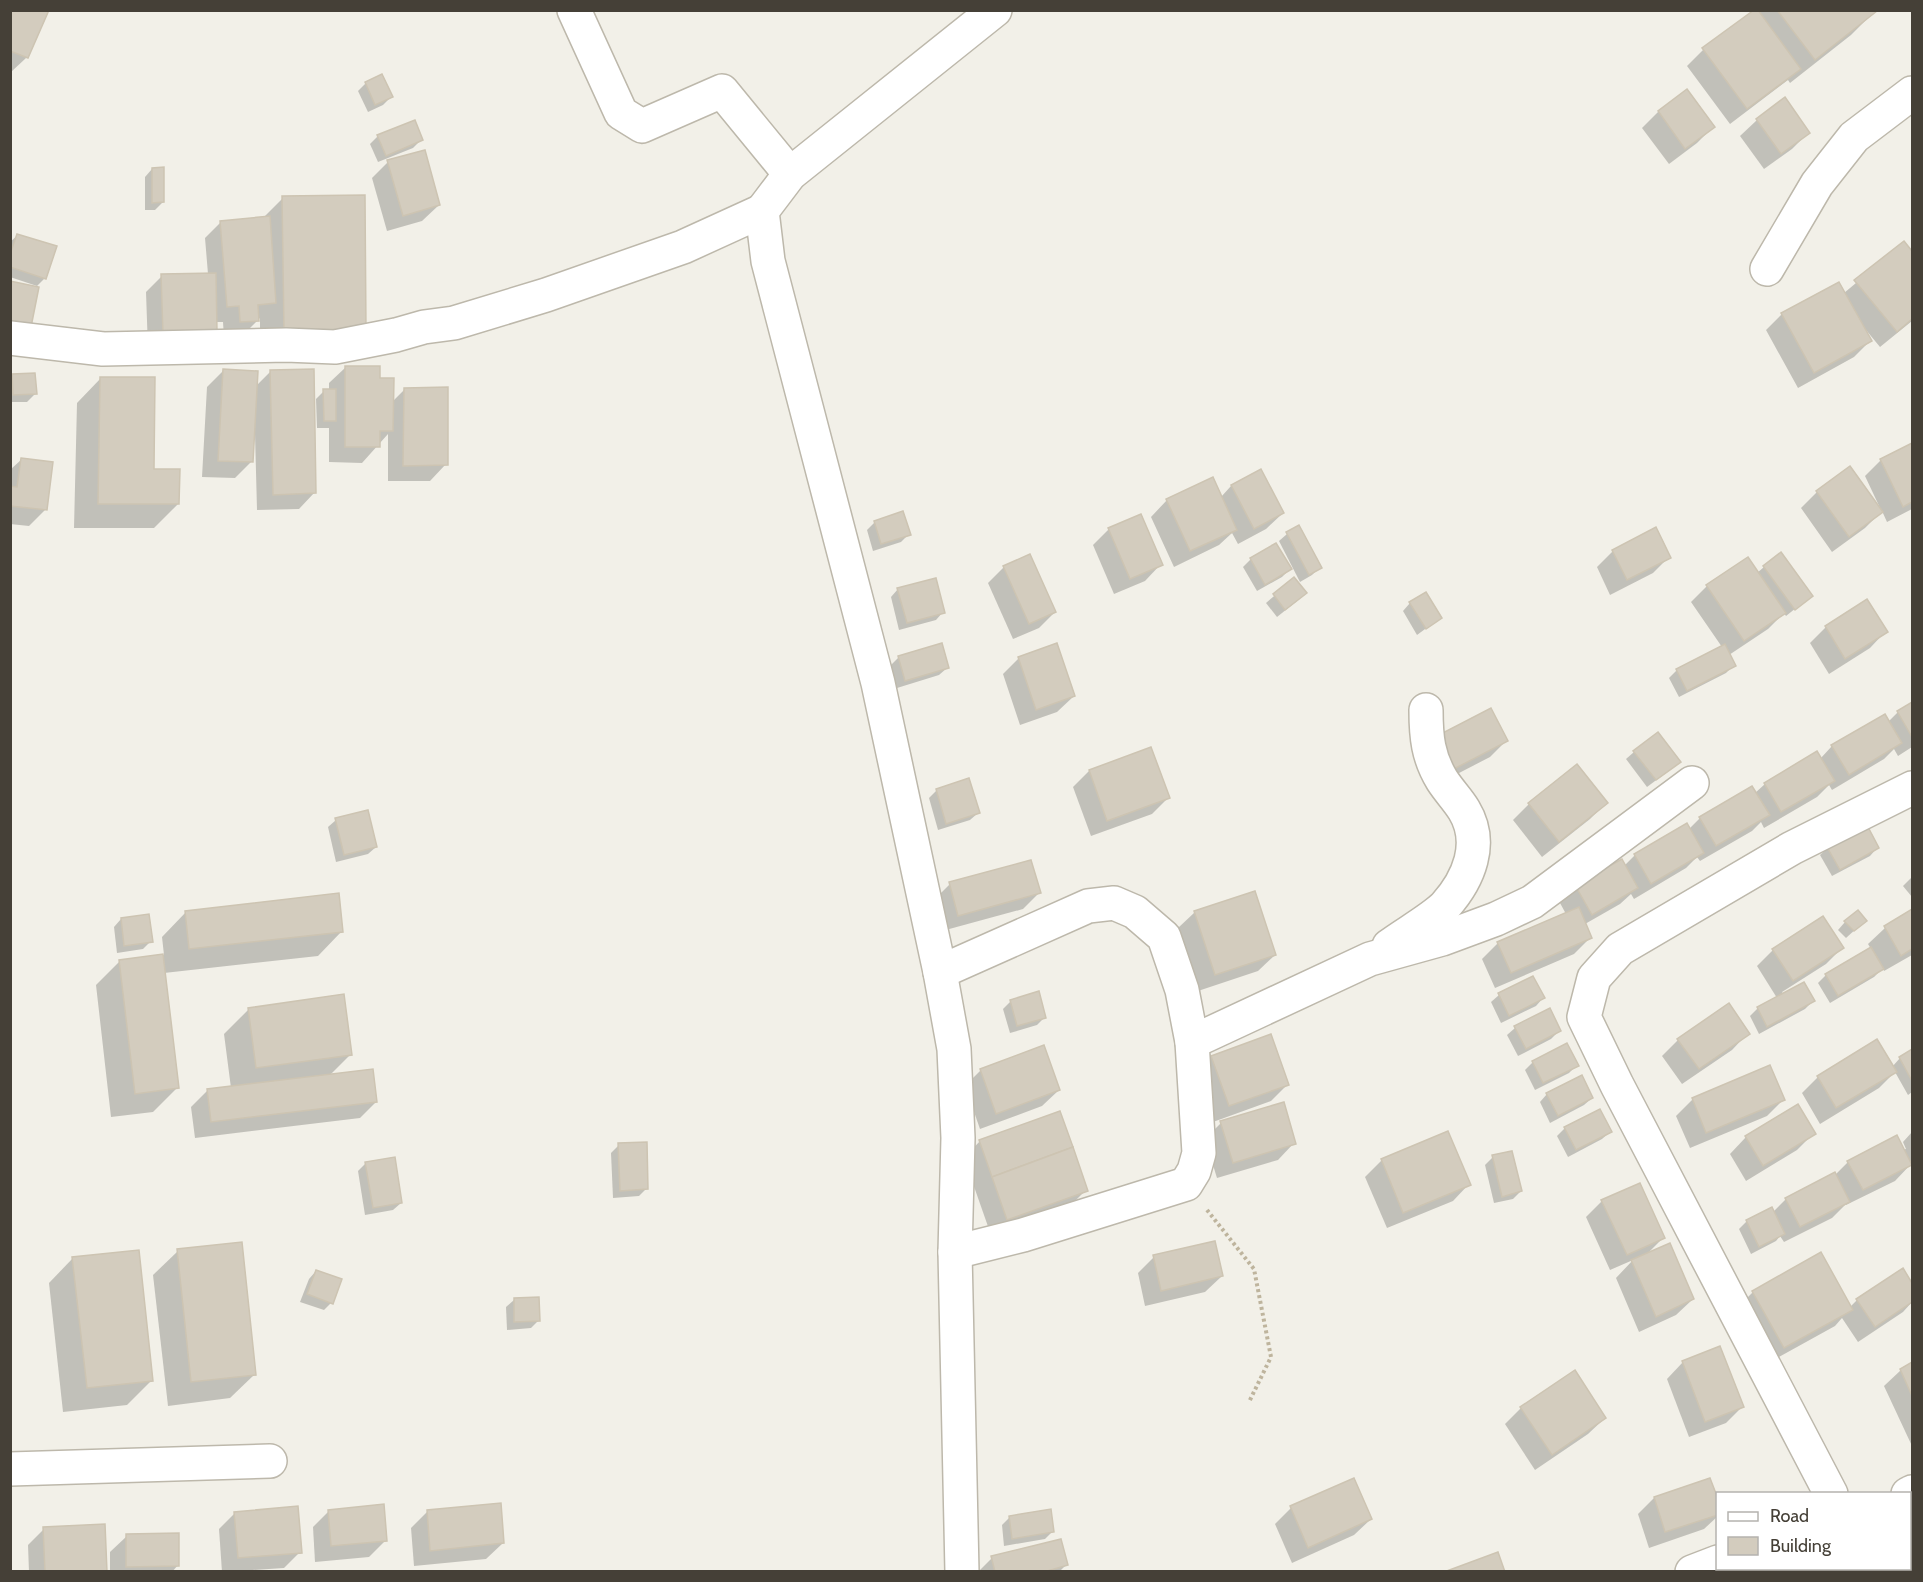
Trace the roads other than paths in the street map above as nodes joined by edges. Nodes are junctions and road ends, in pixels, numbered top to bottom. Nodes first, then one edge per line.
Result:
1 (574, 10) edge
2 (995, 10) edge
3 (1912, 93) edge
4 (790, 174) junction
5 (762, 211) junction
6 (1767, 269) dead end
7 (10, 338) edge
8 (1426, 710) dead end
9 (1692, 783) dead end
10 (1912, 788) edge
11 (1370, 959) junction
12 (940, 972) junction
13 (1192, 1042) junction
14 (955, 1252) junction
15 (270, 1461) dead end
16 (10, 1469) edge
17 (1830, 1492) edge
18 (1716, 1563) edge
19 (962, 1572) edge
20 (1692, 1572) edge

1 - 4 street
2 - 4 street
3 - 6 street
4 - 5 street
5 - 7 street
5 - 12 street
8 - 11 street
9 - 11 street
10 - 17 street
11 - 13 street
12 - 13 street
12 - 14 street
13 - 14 street
14 - 19 street
15 - 16 street
18 - 20 street

